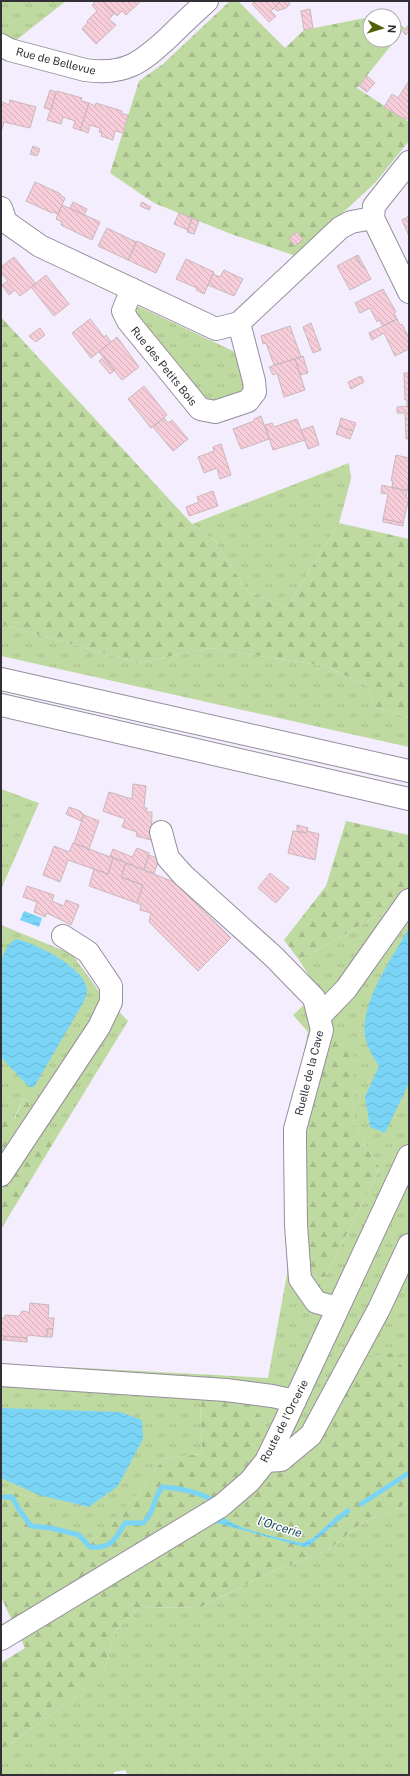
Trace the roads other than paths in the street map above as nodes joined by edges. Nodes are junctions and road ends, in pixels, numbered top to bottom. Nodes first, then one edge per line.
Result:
1 (207, 1) edge
2 (1, 45) edge
3 (409, 162) edge
4 (1, 208) edge
5 (373, 218) junction
6 (132, 289) junction
7 (409, 292) edge
8 (239, 323) junction
9 (1, 679) edge
10 (1, 705) edge
11 (409, 771) edge
12 (409, 799) edge
13 (161, 832) dead end
14 (409, 900) edge
15 (63, 936) dead end
16 (319, 1018) junction
17 (409, 1156) edge
18 (1, 1175) edge
19 (409, 1245) edge
20 (338, 1308) junction
21 (1, 1375) edge
22 (295, 1401) junction
23 (266, 1461) junction
24 (1, 1639) edge

1 - 2 main road, Rue de Bellevue
3 - 5 main road
4 - 6 main road
5 - 7 main road
5 - 8 main road
6 - 8 main road
6 - 8 main road, Rue des Petits Bois
9 - 11 main road
10 - 12 main road
13 - 16 main road, Ruelle de la Cave
14 - 16 main road
15 - 18 main road
16 - 20 main road, Ruelle de la Cave
17 - 20 main road, Route de l'Orcerie
19 - 23 main road
20 - 22 main road, Route de l'Orcerie
21 - 22 main road
22 - 23 main road, Route de l'Orcerie
23 - 24 main road, Route de l'Orcerie

